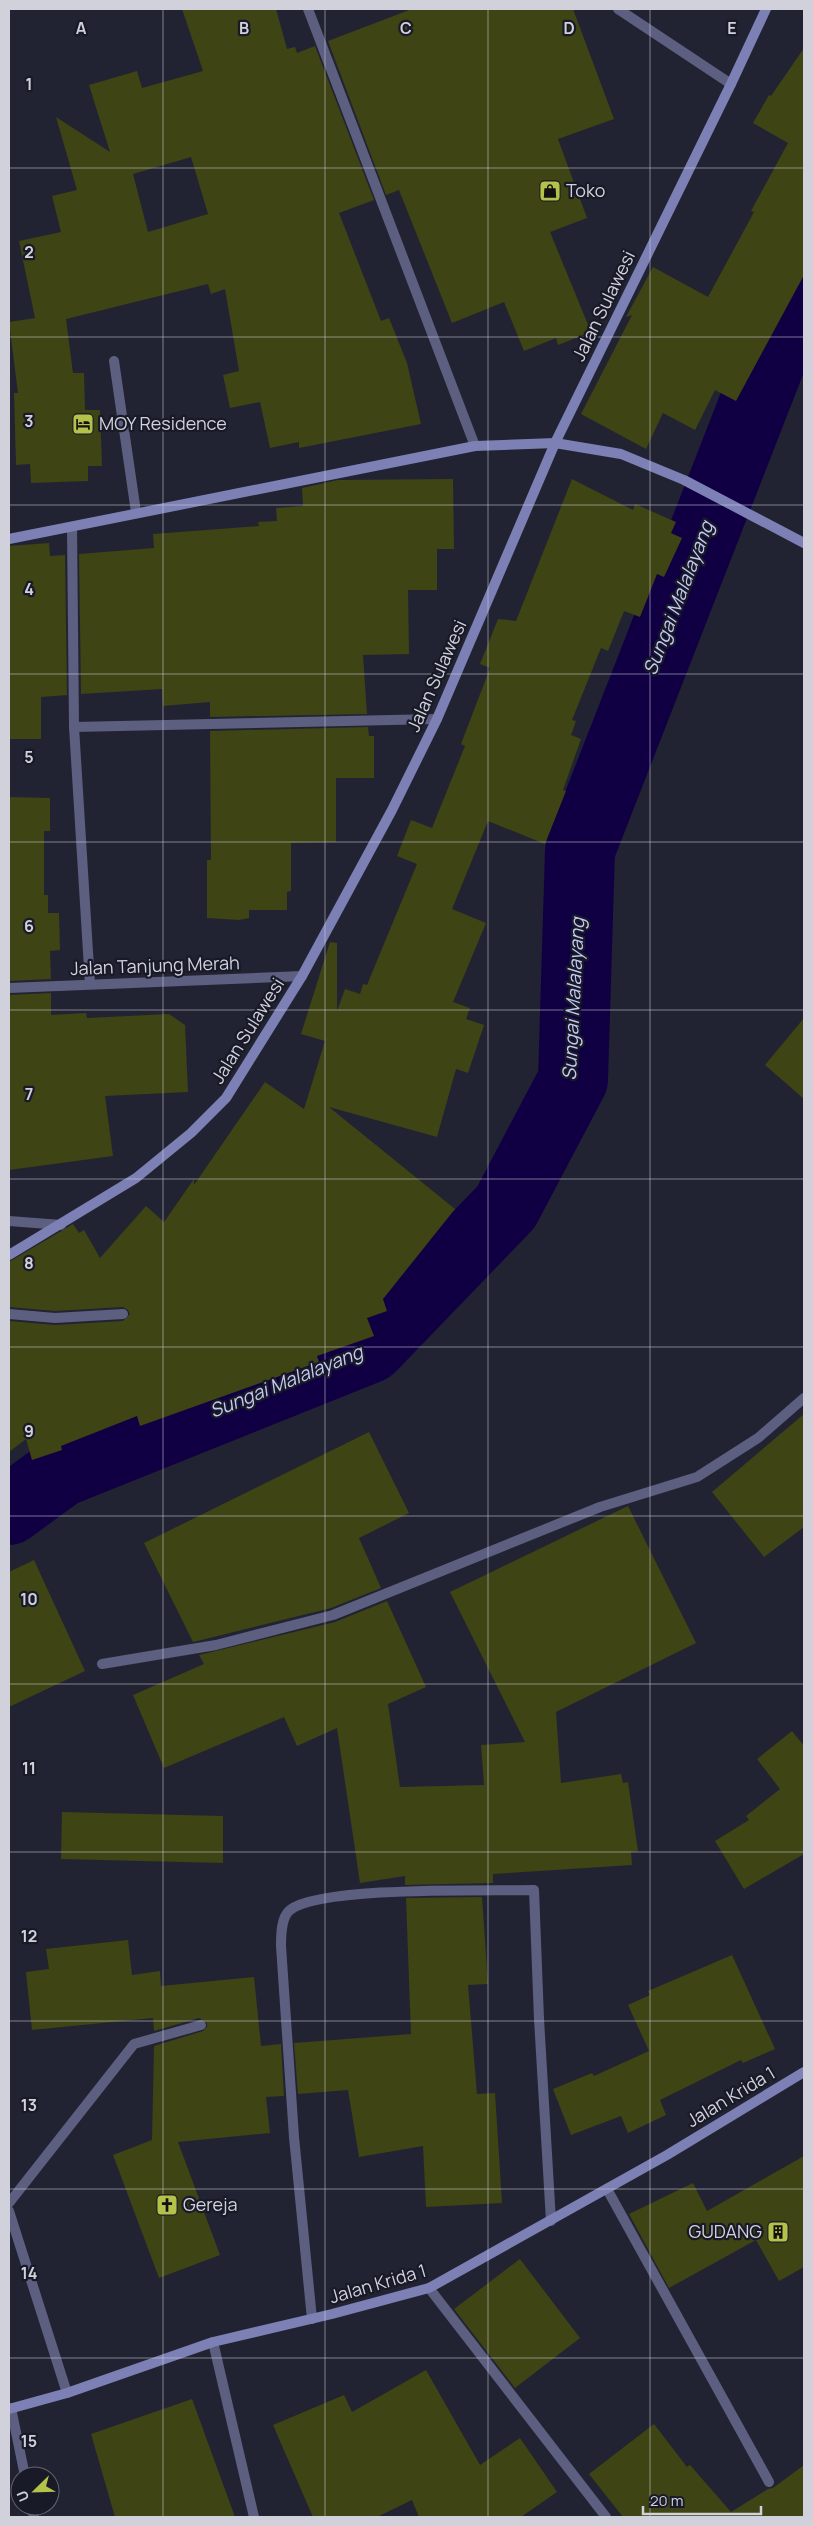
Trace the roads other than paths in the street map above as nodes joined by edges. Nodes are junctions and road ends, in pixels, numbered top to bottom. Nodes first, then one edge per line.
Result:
1 (308, 9) edge
2 (618, 9) edge
3 (766, 9) edge
4 (731, 84) junction
5 (114, 361) dead end
6 (555, 443) junction
7 (475, 446) junction
8 (136, 512) junction
9 (72, 527) junction
10 (9, 539) edge
11 (800, 542) edge
12 (437, 719) junction
13 (74, 727) junction
14 (302, 976) junction
15 (90, 984) junction
16 (9, 988) edge
17 (9, 1221) edge
18 (60, 1225) junction
19 (9, 1255) edge
20 (9, 1314) edge
21 (123, 1314) dead end
22 (804, 1398) edge
23 (102, 1664) dead end
24 (201, 2025) dead end
25 (804, 2072) edge
26 (607, 2189) junction
27 (9, 2203) edge
28 (9, 2211) edge
29 (551, 2221) junction
30 (429, 2288) junction
31 (312, 2319) junction
32 (213, 2342) junction
33 (67, 2393) junction
34 (10, 2409) edge
35 (23, 2466) edge
36 (769, 2482) dead end
37 (254, 2517) edge
38 (606, 2517) edge

1 - 7 street
2 - 4 street
3 - 4 street, Jalan Sulawesi
4 - 6 street, Jalan Sulawesi
5 - 8 street
6 - 7 street
6 - 11 street
6 - 12 street, Jalan Sulawesi
7 - 8 street
8 - 9 street
9 - 10 street
9 - 13 street
12 - 13 street
12 - 14 street, Jalan Sulawesi
13 - 15 street
14 - 15 street, Jalan Tanjung Merah
14 - 18 street, Jalan Sulawesi
15 - 16 street, Jalan Tanjung Merah
17 - 18 street
18 - 19 street, Jalan Sulawesi
20 - 21 street
22 - 23 street
24 - 27 street
25 - 26 street, Jalan Krida 1
26 - 29 street, Jalan Krida 1
26 - 36 street
28 - 33 street
29 - 30 street, Jalan Krida 1
29 - 31 street
30 - 31 street, Jalan Krida 1
30 - 38 street
31 - 32 street, Jalan Krida 1
32 - 33 street, Jalan Krida 1
32 - 37 street
33 - 34 street, Jalan Krida 1
34 - 35 street

